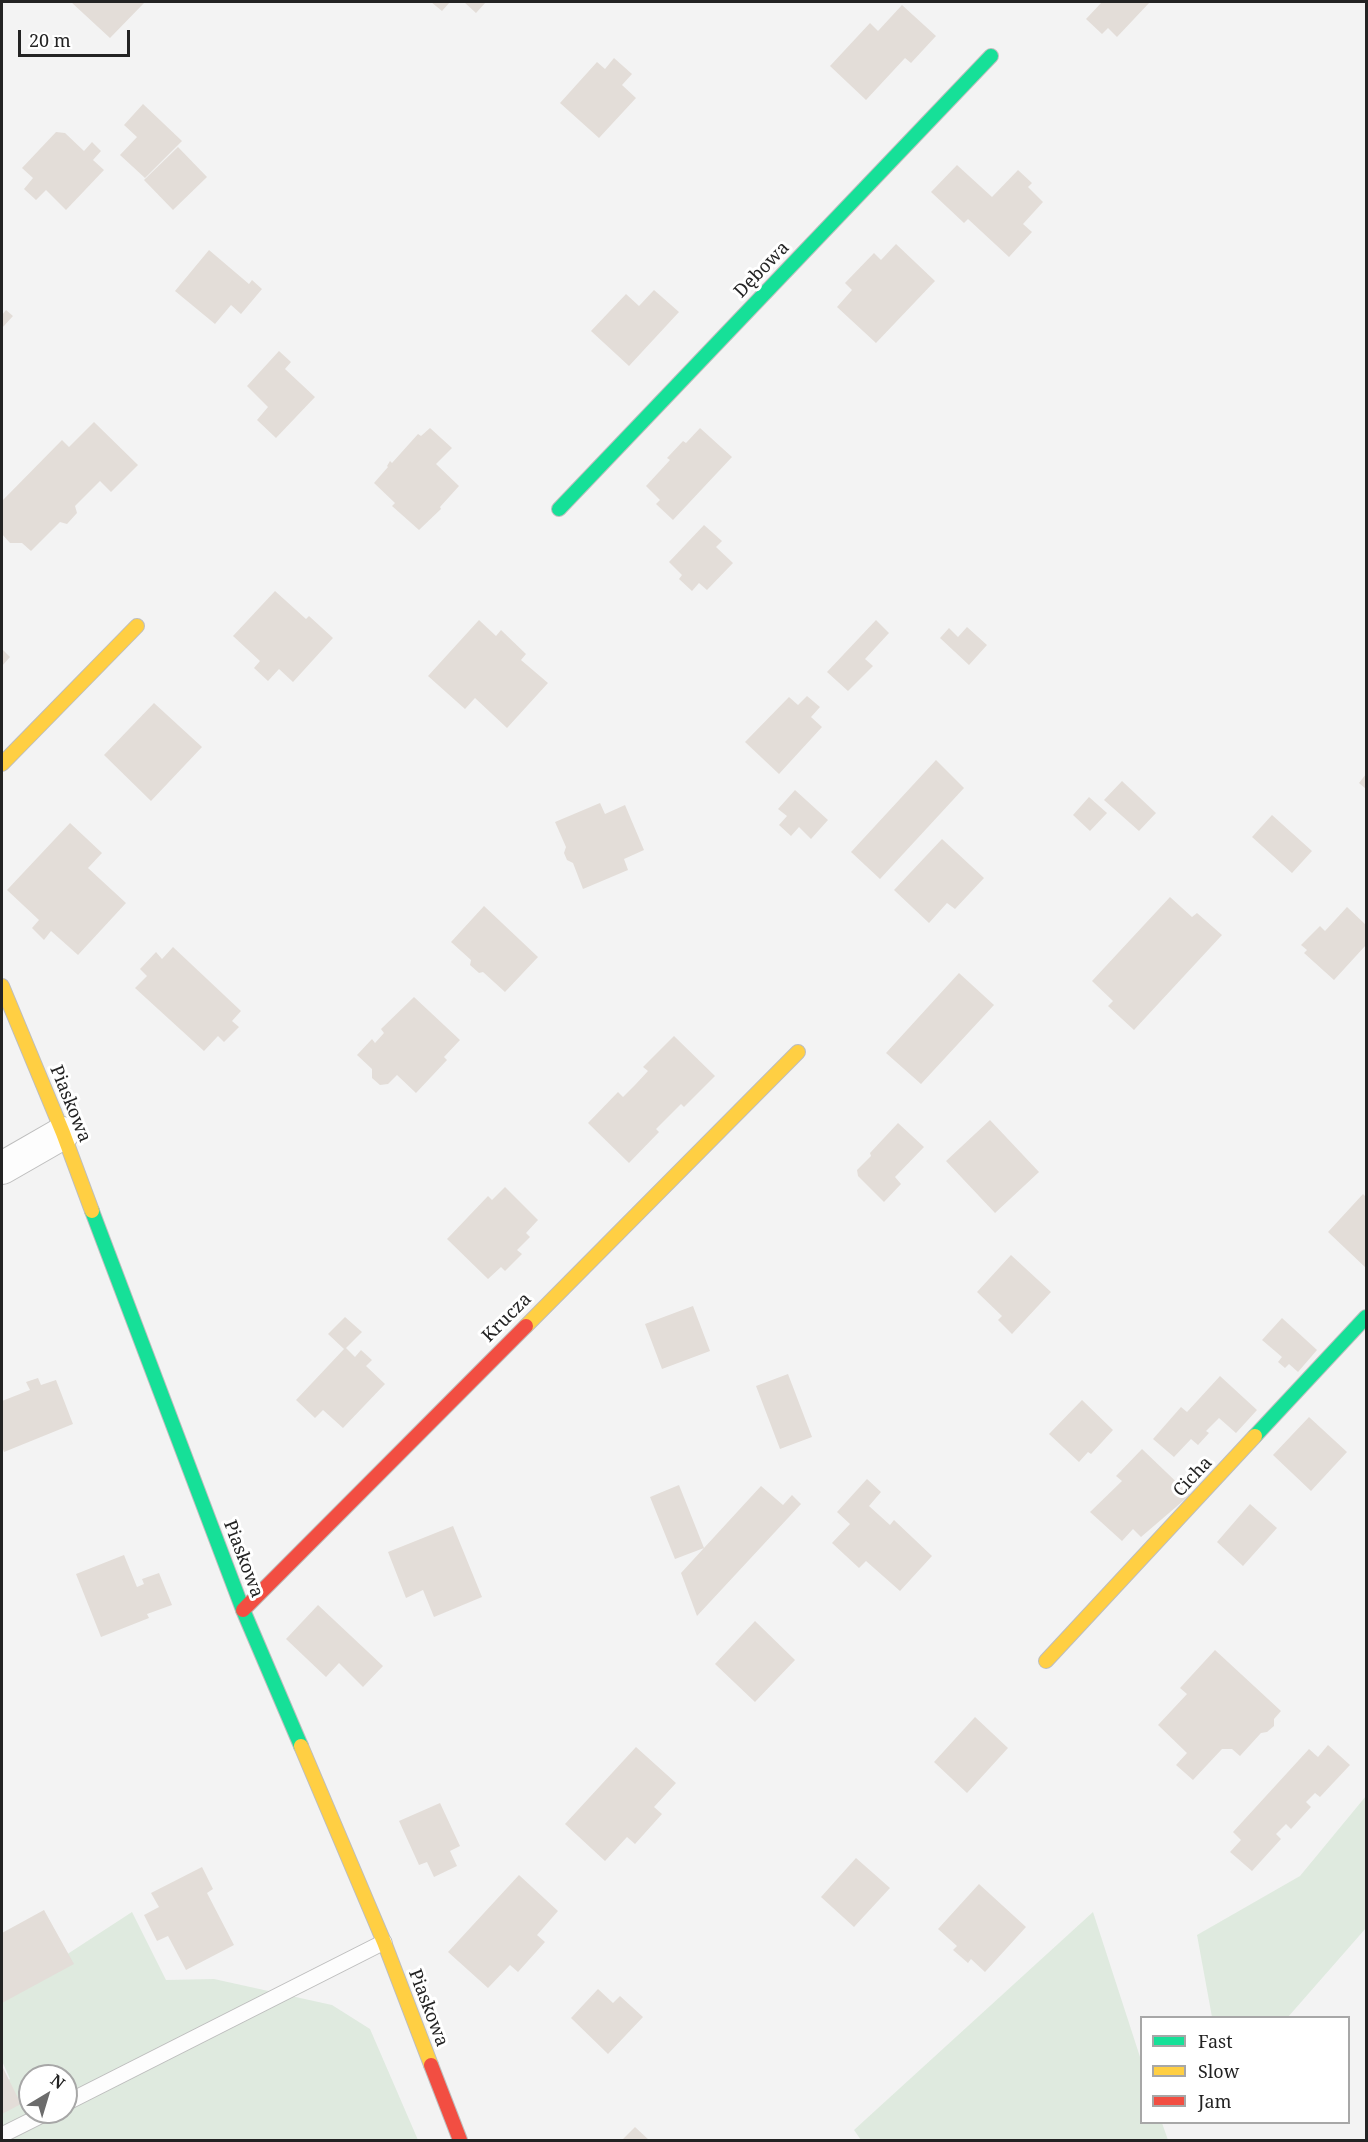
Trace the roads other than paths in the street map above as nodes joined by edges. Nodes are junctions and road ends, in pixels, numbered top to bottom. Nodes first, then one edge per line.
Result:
1 (991, 56) dead end
2 (559, 509) dead end
3 (137, 626) dead end
4 (2, 764) edge
5 (2, 986) edge
6 (798, 1053) dead end
7 (63, 1133) junction
8 (2, 1168) edge
9 (1366, 1317) edge
10 (243, 1610) junction
11 (1046, 1661) dead end
12 (384, 1942) junction
13 (78, 2097) edge
14 (24, 2124) edge
15 (2, 2135) edge
16 (460, 2140) edge

1 - 2 street, Dębowa
3 - 4 street
5 - 7 street, Piaskowa
6 - 10 street, Krucza
7 - 8 street
7 - 10 street, Piaskowa
9 - 11 street, Cicha
10 - 12 street, Piaskowa
12 - 13 lane
12 - 16 street, Piaskowa
14 - 15 lane

